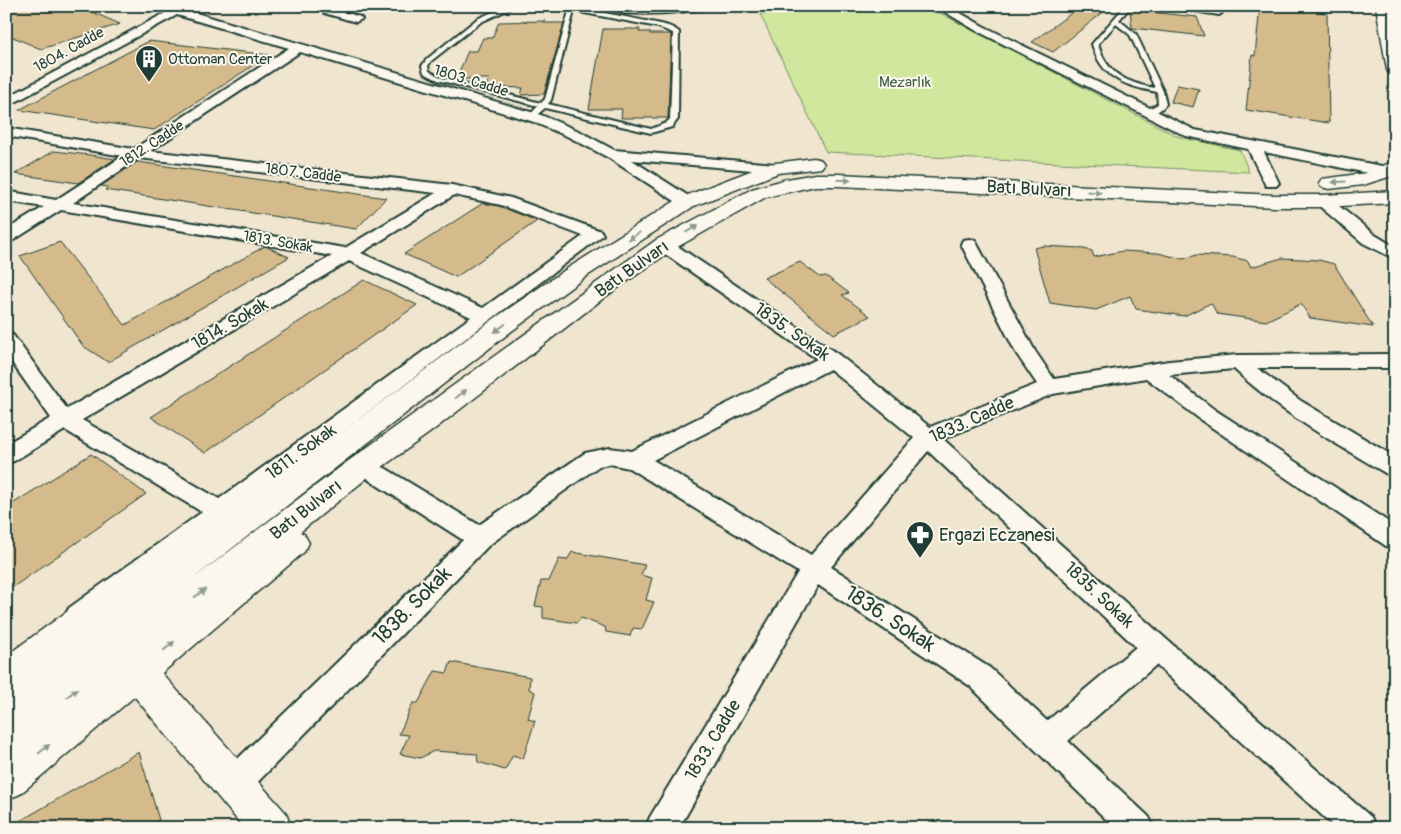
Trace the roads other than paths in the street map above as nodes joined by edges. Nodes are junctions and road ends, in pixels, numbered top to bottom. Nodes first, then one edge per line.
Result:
1 (159, 6) edge
2 (187, 6) edge
3 (513, 6) edge
4 (541, 6) edge
5 (598, 6) edge
6 (706, 6) edge
7 (940, 6) edge
8 (1128, 6) edge
9 (1165, 6) edge
10 (1383, 6) edge
11 (329, 9) edge
12 (572, 9) junction
13 (173, 12) junction
14 (1219, 13) dead end
15 (356, 19) dead end
16 (1115, 20) junction
17 (297, 48) junction
18 (1395, 70) edge
19 (1160, 91) junction
20 (6, 103) edge
21 (546, 106) junction
22 (1150, 112) junction
23 (532, 117) junction
24 (6, 132) edge
25 (1254, 145) junction
26 (138, 154) junction
27 (611, 154) junction
28 (775, 168) junction
29 (1391, 170) edge
30 (1271, 183) junction
31 (452, 190) junction
32 (6, 196) edge
33 (1395, 197) edge
34 (1323, 201) junction
35 (687, 202) junction
36 (60, 204) junction
37 (595, 235) joint
38 (6, 237) edge
39 (968, 244) dead end
40 (664, 245) junction
41 (348, 254) junction
42 (1395, 254) edge
43 (485, 316) junction
44 (6, 339) edge
45 (832, 360) junction
46 (1395, 361) edge
47 (1238, 362) junction
48 (1150, 371) junction
49 (1049, 387) junction
50 (417, 390) junction
51 (64, 420) junction
52 (927, 437) junction
53 (6, 455) edge
54 (622, 458) junction
55 (355, 467) junction
56 (1395, 468) edge
57 (220, 511) junction
58 (480, 538) junction
59 (1395, 539) edge
60 (814, 569) junction
61 (1156, 648) junction
62 (6, 668) edge
63 (137, 672) junction
64 (6, 678) edge
65 (6, 702) edge
66 (1047, 740) junction
67 (6, 745) edge
68 (6, 780) edge
69 (234, 784) junction
70 (271, 828) edge
71 (662, 828) edge
72 (1138, 828) edge
73 (1360, 828) edge

1 - 13 street, 1803. Cadde
2 - 13 street, 1804. Cadde
3 - 21 lane
4 - 12 lane
5 - 6 lane
7 - 22 street
8 - 16 lane
9 - 14 lane
10 - 18 main road
11 - 15 street
12 - 21 lane
12 - 21 lane
13 - 17 street, 1803. Cadde
13 - 20 street, 1804. Cadde
16 - 19 lane
16 - 19 lane
17 - 23 street, 1803. Cadde
17 - 26 street, 1812. Cadde
19 - 22 lane
21 - 23 lane
22 - 25 street
23 - 27 street, 1803. Cadde
24 - 26 street, 1807. Cadde
25 - 29 street
25 - 30 street
26 - 31 street, 1807. Cadde
26 - 36 street, 1812. Cadde
27 - 28 street, 1803. Cadde
27 - 35 street
28 - 30 main road, Batı Bulvarı
28 - 35 main road, Batı Bulvarı
29 -> 30 main road, Batı Bulvarı
31 - 37 street, 1807. Cadde
31 - 41 street, 1814. Sokak
32 - 36 street, 1813. Sokak
33 - 34 main road, Batı Bulvarı
40 -> 34 main road, Batı Bulvarı
34 - 42 street
35 -> 50 main road, Batı Bulvarı
36 - 38 street, 1812. Cadde
36 - 41 street, 1813. Sokak
37 - 43 street, 1811. Sokak
39 - 49 street
40 - 45 street, 1835. Sokak
55 -> 40 main road, Batı Bulvarı
41 - 43 street, 1813. Sokak
41 - 51 street, 1814. Sokak
43 - 57 street, 1811. Sokak
44 - 51 street
45 - 52 street, 1835. Sokak
45 - 54 street, 1838. Sokak
46 - 47 street, 1833. Cadde
47 - 48 street, 1833. Cadde
47 - 56 street
48 - 49 street, 1833. Cadde
48 - 59 street
49 - 52 street, 1833. Cadde
50 - 55 main road, Batı Bulvarı
50 - 64 main road
51 - 53 street, 1814. Sokak
51 - 57 street
52 - 60 street, 1833. Cadde
52 - 61 street, 1835. Sokak
54 - 58 street, 1838. Sokak
54 - 60 street, 1836. Sokak
55 - 58 street
63 -> 55 main road
55 - 65 main road, Batı Bulvarı
67 -> 55 main road, Batı Bulvarı
57 - 62 street, 1811. Sokak
58 - 69 street, 1838. Sokak
60 - 66 street, 1836. Sokak
60 - 71 street, 1833. Cadde
61 - 66 street
61 - 73 street, 1835. Sokak
68 -> 63 main road
63 - 69 main road
66 - 72 street, 1836. Sokak
69 - 70 main road

